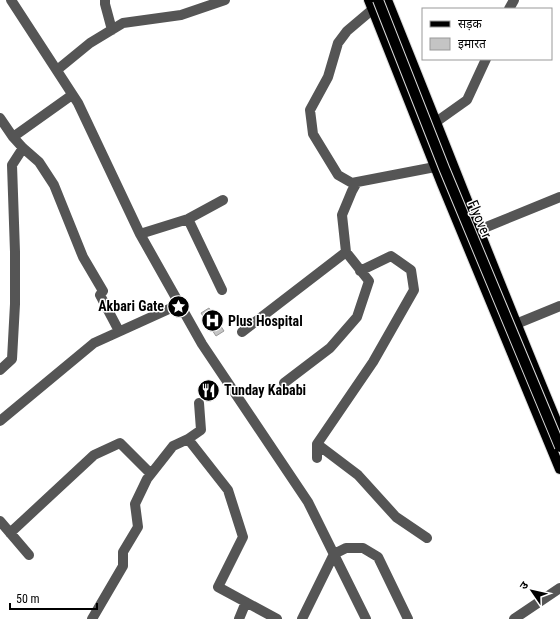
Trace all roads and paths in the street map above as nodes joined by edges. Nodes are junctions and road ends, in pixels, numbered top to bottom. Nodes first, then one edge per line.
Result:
1 (11, 0) edge
2 (105, 0) edge
3 (225, 0) edge
4 (387, 0) edge
5 (373, 3) edge
6 (112, 30) junction
7 (486, 60) edge
8 (57, 70) junction
9 (72, 95) junction
10 (0, 118) edge
11 (436, 122) junction
12 (13, 137) junction
13 (23, 148) junction
14 (435, 167) junction
15 (357, 182) junction
16 (560, 197) edge
17 (223, 200) dead end
18 (188, 219) junction
19 (479, 230) junction
20 (140, 234) junction
21 (346, 252) junction
22 (360, 270) junction
23 (222, 290) dead end
24 (180, 304) junction
25 (560, 306) edge
26 (515, 322) junction
27 (501, 326) junction
28 (119, 331) junction
29 (242, 332) dead end
30 (0, 370) edge
31 (284, 383) dead end
32 (198, 403) dead end
33 (0, 421) edge
34 (560, 430) edge
35 (188, 439) junction
36 (317, 444) junction
37 (560, 447) edge
38 (317, 458) dead end
39 (560, 469) edge
40 (151, 474) junction
41 (0, 521) edge
42 (10, 533) junction
43 (426, 538) dead end
44 (334, 554) junction
45 (29, 555) dead end
46 (560, 588) edge
47 (246, 602) junction
48 (92, 619) edge
49 (239, 619) edge
50 (277, 619) edge
51 (302, 619) edge
52 (366, 619) edge
53 (408, 619) edge
54 (514, 619) edge

1 - 8 street
2 - 6 street
3 - 6 street
4 - 11 main road
5 - 14 main road
5 - 15 street
5 - 37 main road, Flyover, bridge
6 - 8 street
7 - 11 street
8 - 9 street
9 - 12 street
9 - 20 street
10 - 12 street
11 - 19 main road
12 - 13 street
13 - 28 street
13 - 30 street
14 - 15 street
14 - 27 main road
15 - 21 street
16 - 19 street
17 - 18 street
18 - 20 street
18 - 23 street
19 - 26 main road
20 - 24 street
21 - 22 street
21 - 29 street
22 - 31 street
22 - 36 street
24 - 28 street
24 - 44 street
25 - 26 street
26 - 27 main road
26 - 34 main road
27 - 39 main road
28 - 33 street
32 - 35 street
35 - 40 street
35 - 47 street
36 - 38 street
36 - 43 street
40 - 42 street
40 - 48 street
41 - 42 street
42 - 45 street
44 - 51 street
44 - 52 street
44 - 53 street
46 - 54 street
47 - 49 street
47 - 50 street

